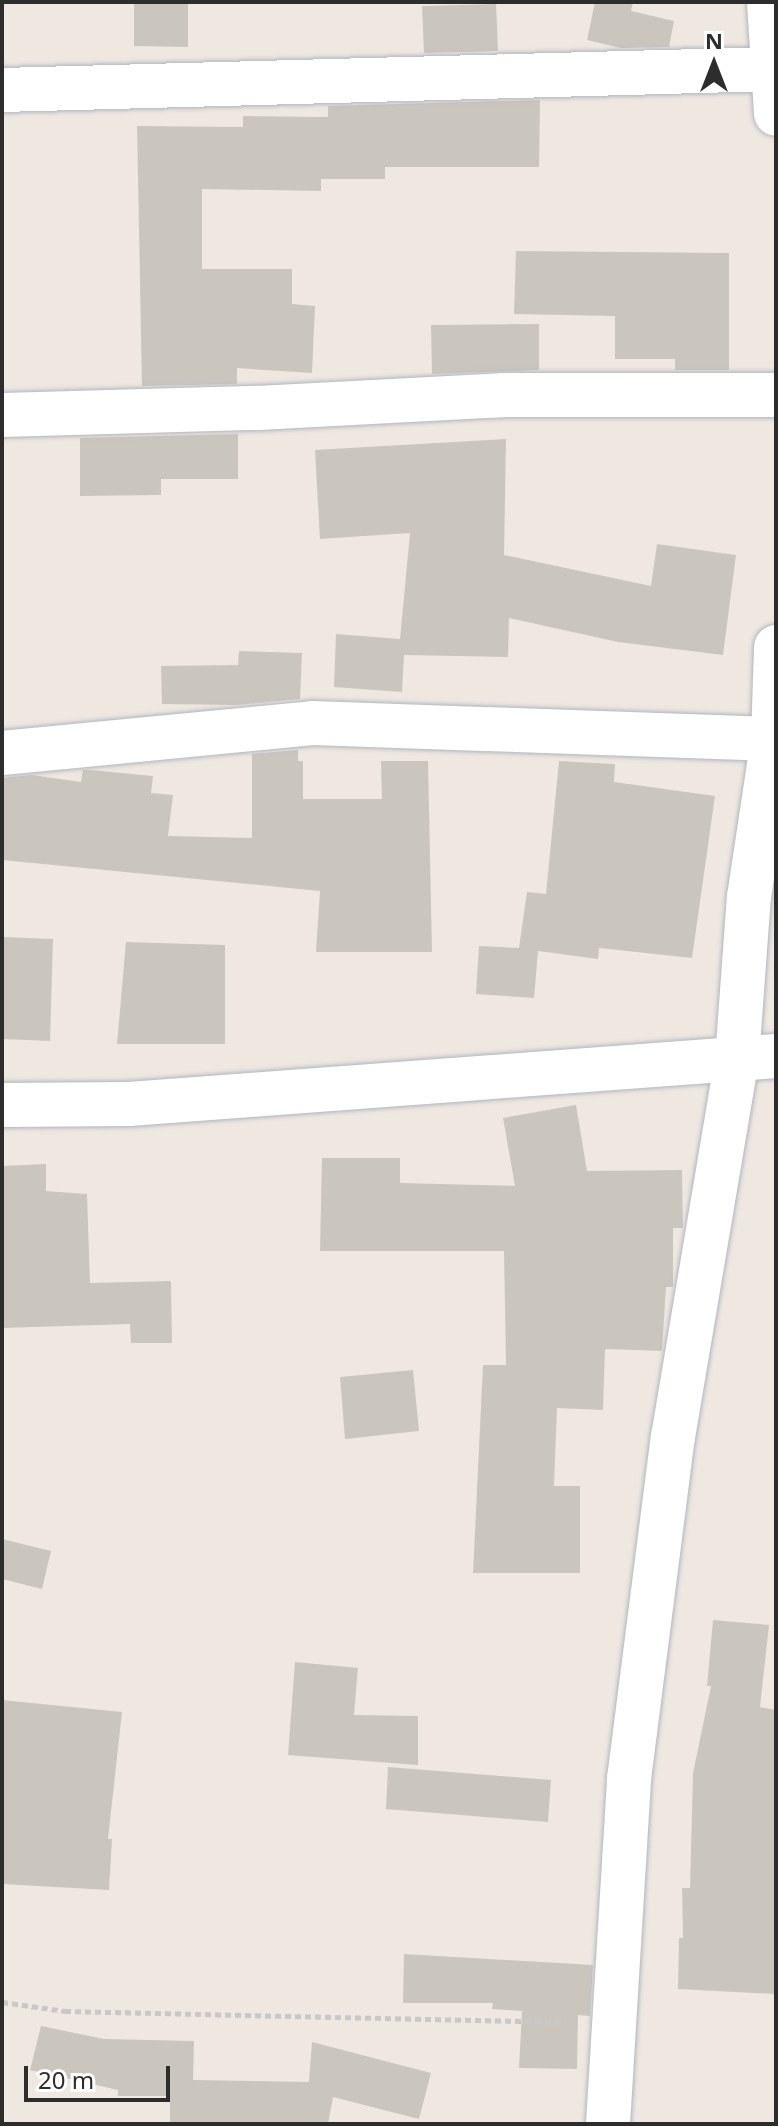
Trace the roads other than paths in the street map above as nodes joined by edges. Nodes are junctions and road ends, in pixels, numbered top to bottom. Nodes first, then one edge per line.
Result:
1 (769, 2) edge
2 (772, 69) junction
3 (2, 90) edge
4 (776, 114) edge
5 (776, 395) edge
6 (2, 415) edge
7 (776, 647) edge
8 (773, 739) junction
9 (2, 753) edge
10 (756, 1058) edge
11 (2, 1105) edge
12 (608, 2124) edge

1 - 2 street
2 - 3 street
2 - 4 street
5 - 6 street
7 - 8 street
8 - 9 street
8 - 10 street
10 - 11 street
10 - 12 street

